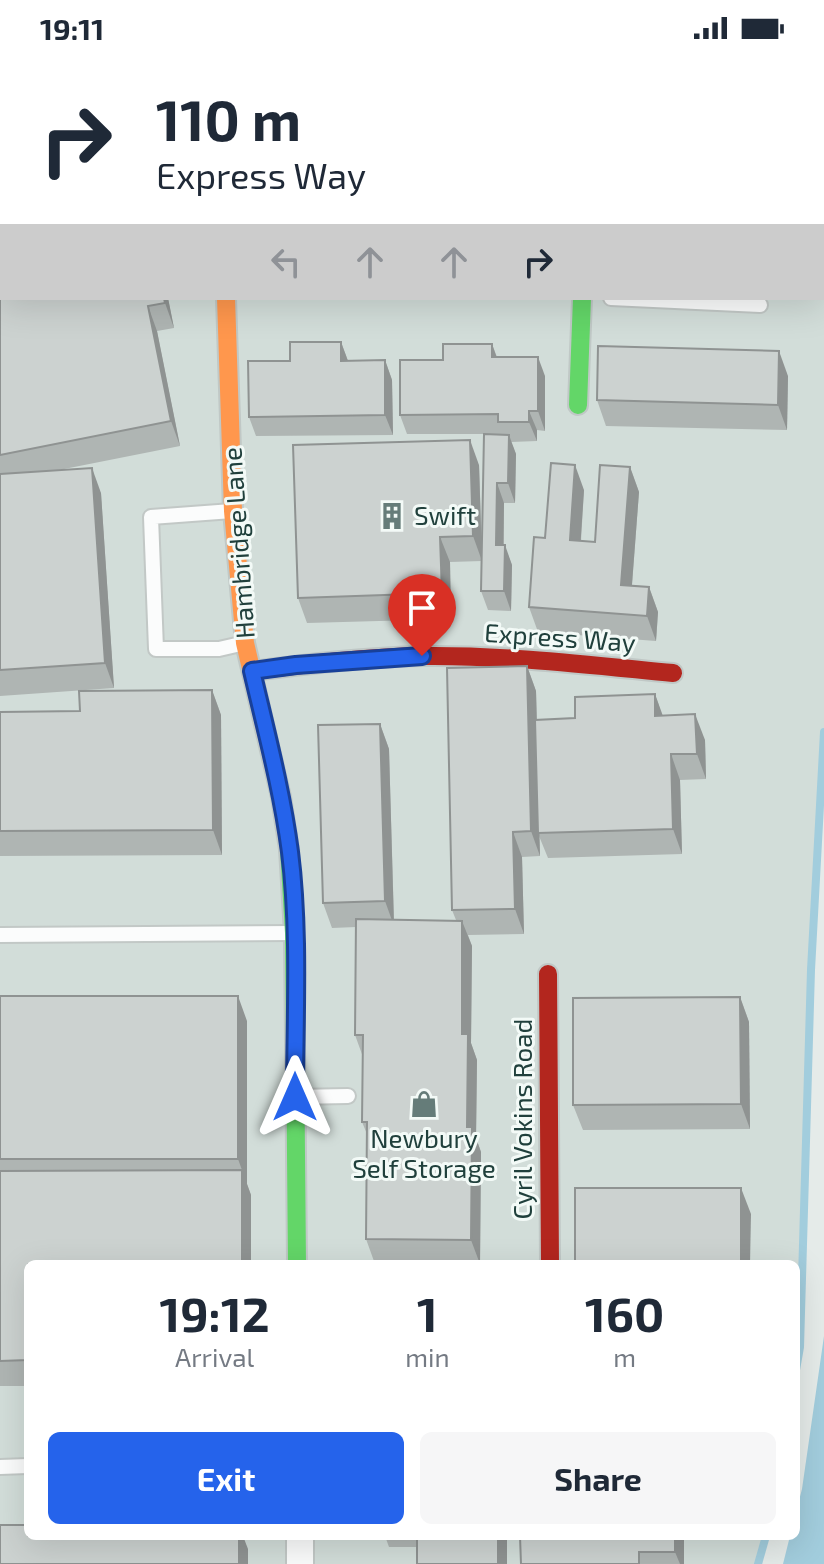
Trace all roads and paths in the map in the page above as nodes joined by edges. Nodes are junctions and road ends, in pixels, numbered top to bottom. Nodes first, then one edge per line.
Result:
1 (226, 300) edge
2 (582, 300) edge
3 (654, 300) edge
4 (760, 305) dead end
5 (578, 405) dead end
6 (233, 511) junction
7 (245, 643) junction
8 (252, 671) junction
9 (673, 673) dead end
10 (294, 933) junction
11 (0, 935) edge
12 (548, 974) dead end
13 (348, 1096) dead end
14 (295, 1097) junction
15 (297, 1260) edge
16 (550, 1260) edge
17 (24, 1466) edge
18 (0, 1467) edge
19 (300, 1540) edge
20 (300, 1564) edge

1 - 6 street, Hambridge Lane
2 - 5 street
3 - 4 lane
6 - 7 street, Hambridge Lane
6 - 7 lane
7 - 8 street, Hambridge Lane
8 - 9 street, Express Way
8 - 10 street, Hambridge Lane
10 - 11 lane
10 - 14 street, Hambridge Lane
12 - 16 street, Cyril Vokins Road
13 - 14 lane
14 - 15 street, Hambridge Lane
17 - 18 lane
19 - 20 street

